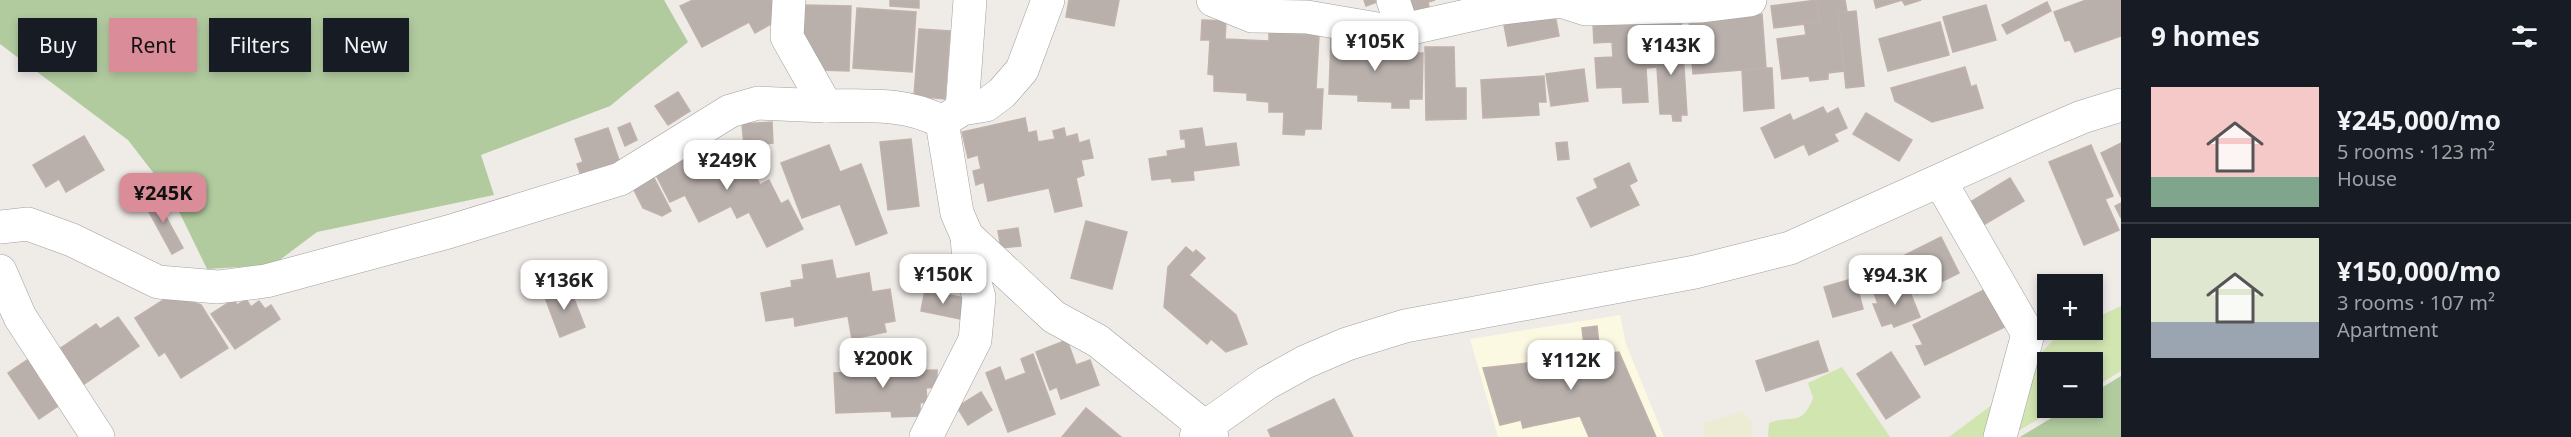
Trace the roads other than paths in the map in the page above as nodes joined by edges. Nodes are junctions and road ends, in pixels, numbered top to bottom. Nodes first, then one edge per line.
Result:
1 (789, 0) edge
2 (970, 0) edge
3 (1048, 0) edge
4 (1214, 0) edge
5 (1393, 0) edge
6 (1750, 0) edge
7 (1403, 30) junction
8 (2121, 105) edge
9 (826, 106) junction
10 (952, 116) junction
11 (1940, 181) junction
12 (0, 227) edge
13 (967, 236) junction
14 (0, 271) edge
15 (1204, 434) edge
16 (98, 437) edge
17 (926, 437) edge
18 (2000, 437) edge

1 - 9 street
2 - 10 street
3 - 10 street
4 - 7 street
5 - 7 street
6 - 7 street
8 - 11 street
9 - 10 street
9 - 12 street
10 - 13 street
11 - 15 street
11 - 18 street
13 - 15 street
13 - 17 street
14 - 16 street

